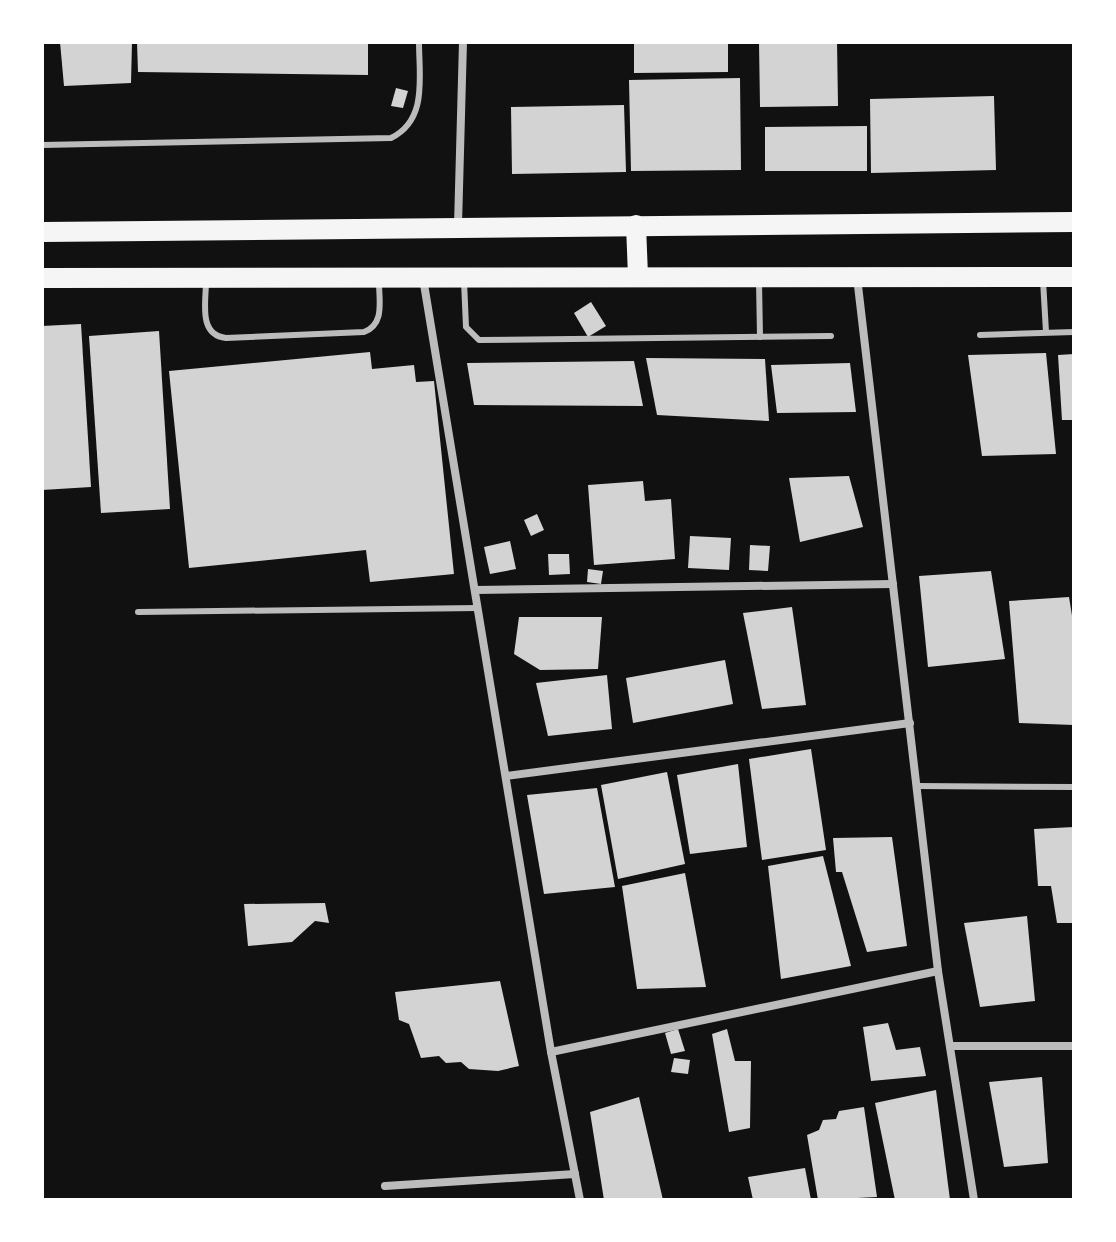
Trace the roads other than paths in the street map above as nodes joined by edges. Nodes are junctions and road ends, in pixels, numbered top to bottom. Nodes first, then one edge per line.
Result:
1 (419, 42) edge
2 (463, 42) edge
3 (42, 145) edge
4 (1074, 222) edge
5 (458, 225) junction
6 (636, 225) junction
7 (42, 232) edge
8 (638, 276) junction
9 (759, 276) junction
10 (378, 277) junction
11 (423, 277) junction
12 (463, 277) junction
13 (857, 277) junction
14 (1043, 277) junction
15 (1074, 277) edge
16 (42, 278) edge
17 (206, 278) junction
18 (1046, 332) junction
19 (1074, 332) edge
20 (980, 335) dead end
21 (831, 336) dead end
22 (760, 337) junction
23 (893, 584) junction
24 (475, 590) junction
25 (478, 608) junction
26 (138, 612) dead end
27 (910, 723) junction
28 (506, 776) junction
29 (917, 786) junction
30 (1074, 787) edge
31 (938, 971) junction
32 (950, 1046) junction
33 (1074, 1046) edge
34 (551, 1052) junction
35 (575, 1174) junction
36 (385, 1186) dead end
37 (580, 1200) edge
38 (974, 1200) edge

1 - 3 lane
2 - 5 street
4 - 6 main road
5 - 6 main road
5 - 7 main road
6 - 8 main road
8 - 9 main road
8 - 12 main road
9 - 13 main road
9 - 22 lane
10 - 11 main road
10 - 17 main road
10 - 17 lane
11 - 12 main road
11 - 24 street
12 - 22 lane
13 - 14 main road
13 - 23 street
14 - 15 main road
14 - 18 lane
16 - 17 main road
18 - 19 lane
18 - 20 lane
21 - 22 lane
23 - 24 street
23 - 27 street
24 - 25 street
25 - 26 lane
25 - 28 street
27 - 28 street
27 - 29 street
28 - 34 street
29 - 30 lane
29 - 31 street
31 - 32 street
31 - 34 street
32 - 33 street
32 - 38 street
34 - 35 street
35 - 36 street
35 - 37 street

